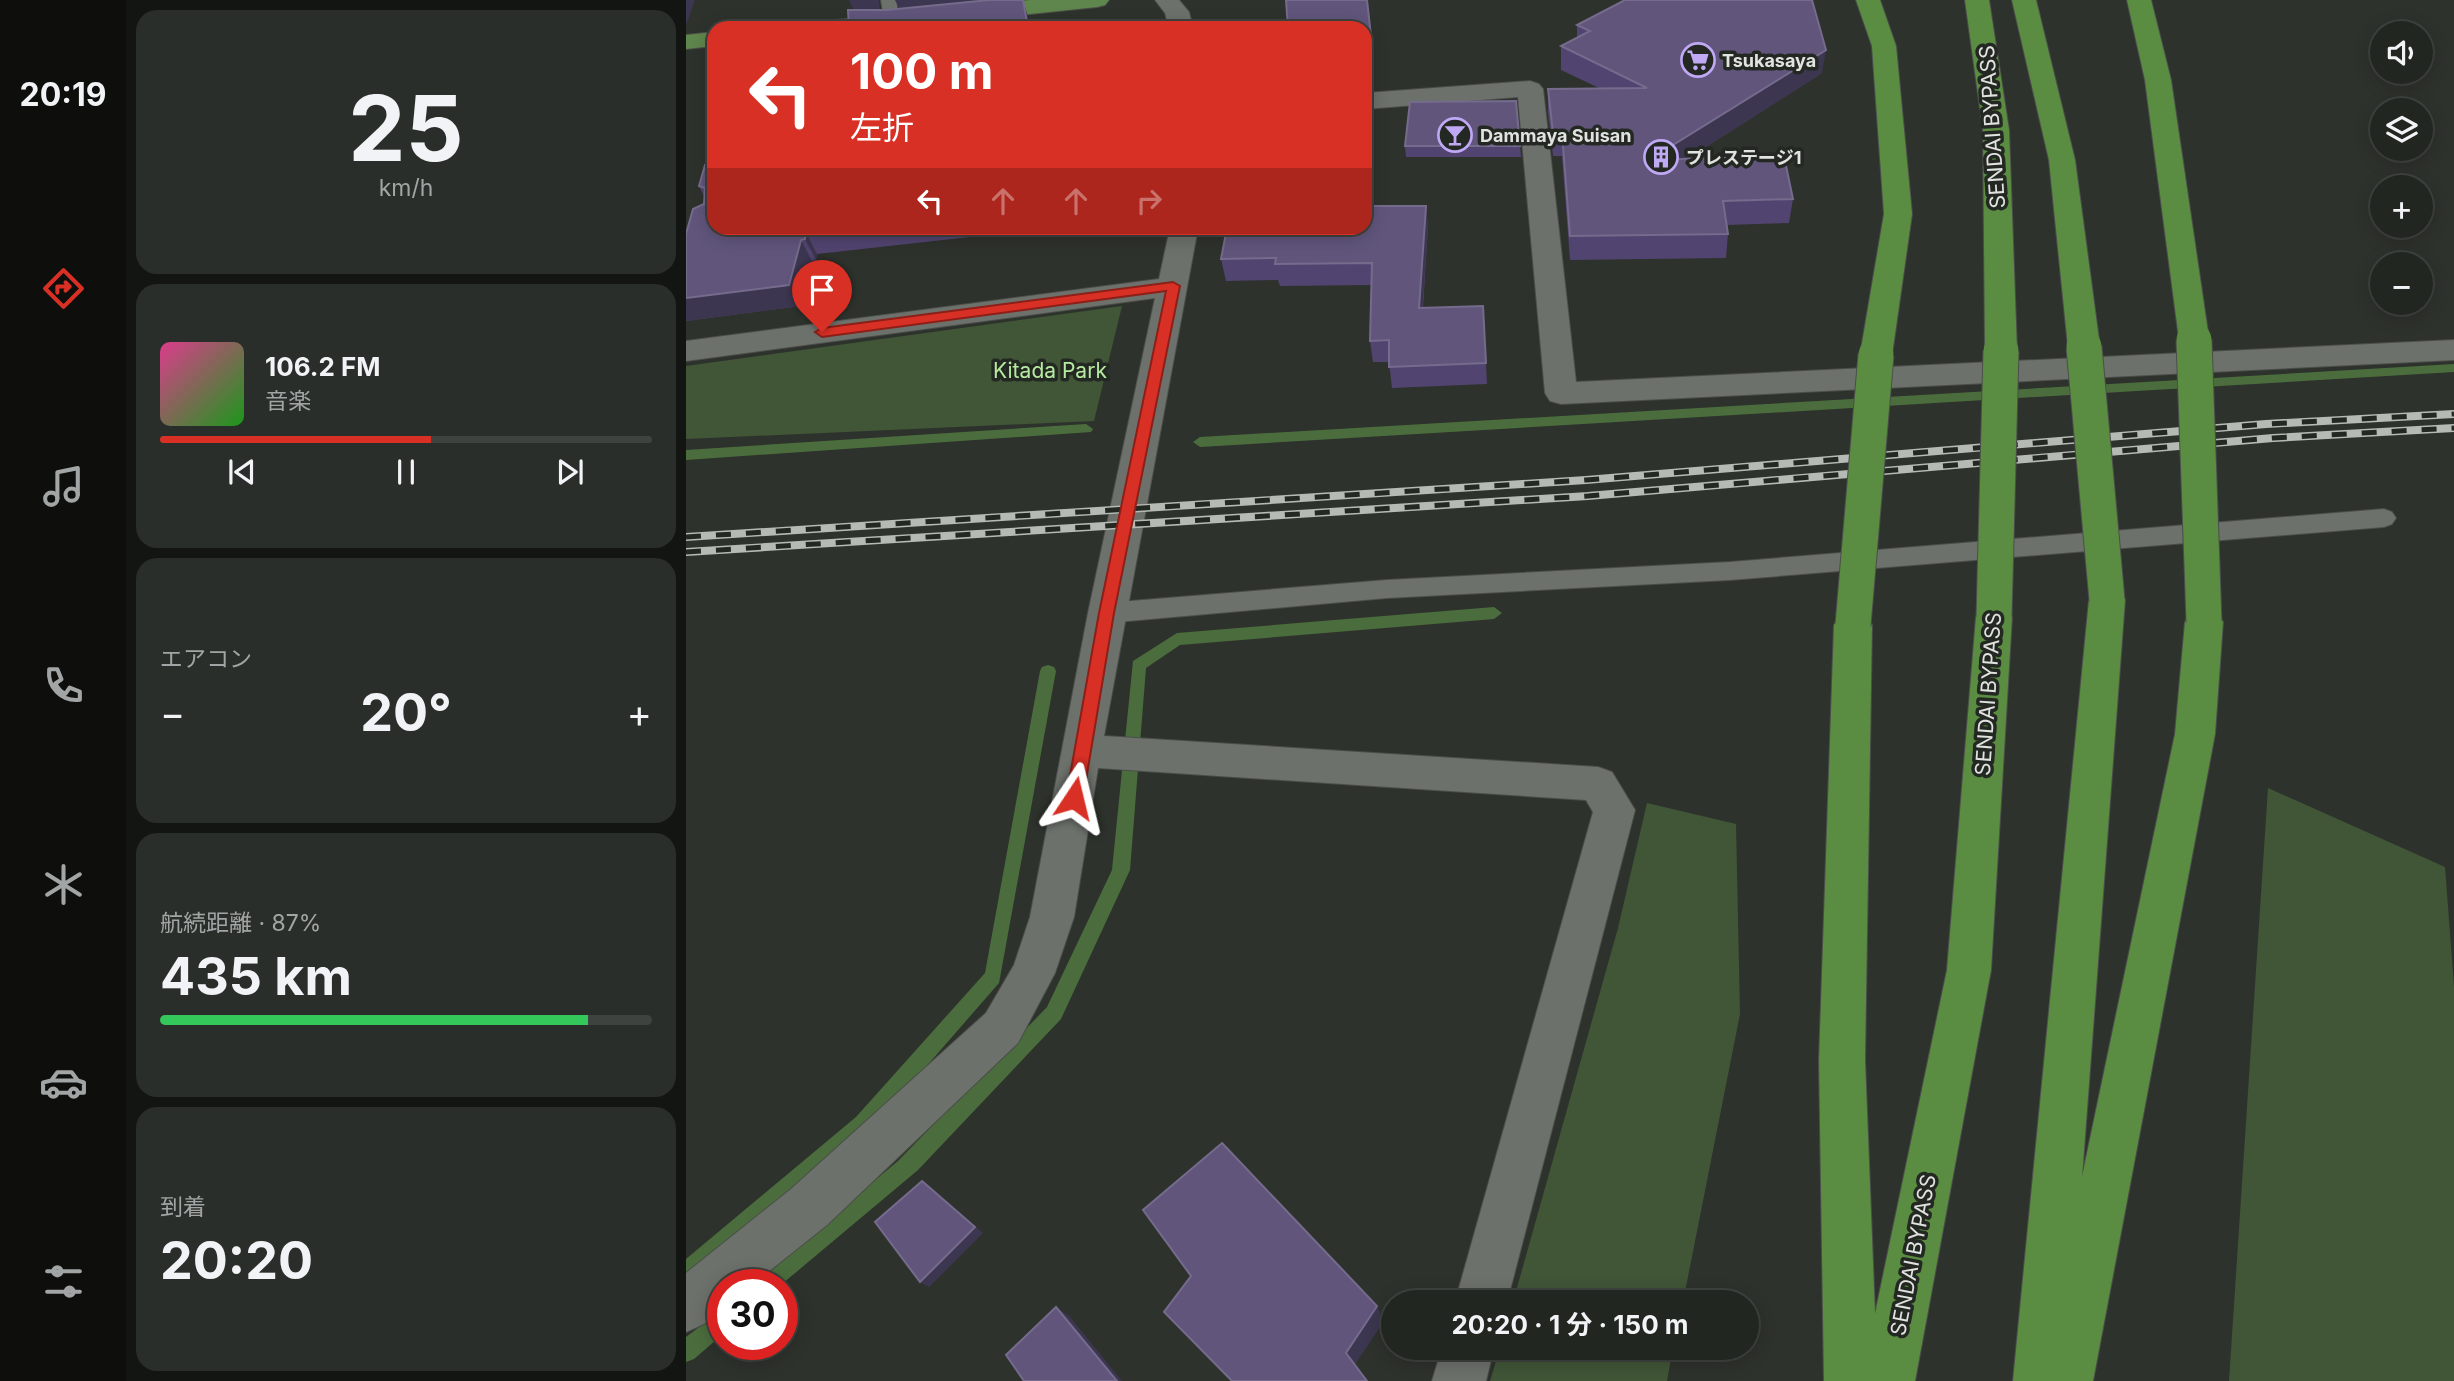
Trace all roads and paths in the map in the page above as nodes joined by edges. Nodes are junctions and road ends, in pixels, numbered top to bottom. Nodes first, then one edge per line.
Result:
1 (1097, 0) edge
2 (1167, 0) edge
3 (1868, 0) edge
4 (1977, 0) edge
5 (2024, 0) edge
6 (2139, 0) edge
7 (890, 11) edge
8 (946, 16) edge
9 (919, 19) edge
10 (852, 21) edge
11 (1179, 21) edge
12 (707, 40) edge
13 (686, 42) edge
14 (1372, 101) edge
15 (1183, 235) edge
16 (1173, 286) junction
17 (2454, 350) edge
18 (686, 351) edge
19 (2384, 518) dead end
20 (1106, 613) junction
21 (1116, 752) junction
22 (1483, 1290) edge
23 (686, 1306) edge
24 (1465, 1360) edge
25 (1459, 1381) edge
26 (1851, 1381) edge
27 (1888, 1381) edge
28 (2040, 1381) edge
29 (2066, 1381) edge

1 - 8 main road
2 - 11 street
3 - 26 highway, bridge
4 - 27 highway, SENDAI BYPASS, bridge
5 - 28 highway, bridge
6 - 29 highway, bridge
7 - 9 main road
7 - 10 main road
12 - 13 main road
14 - 17 street
15 - 16 street
16 - 18 street
16 - 20 street
19 - 20 lane
20 - 21 street
21 - 22 street
21 - 23 street
24 - 25 street

